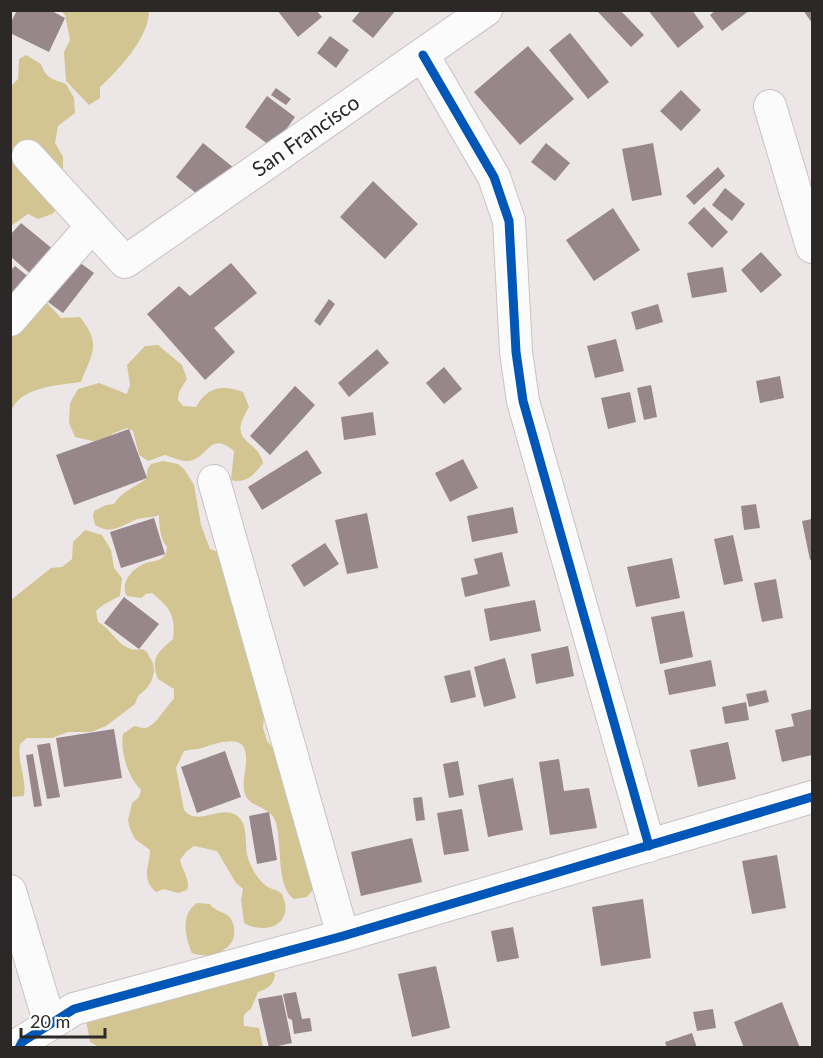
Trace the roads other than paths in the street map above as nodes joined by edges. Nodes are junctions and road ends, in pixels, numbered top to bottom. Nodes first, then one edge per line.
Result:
1 (486, 10) edge
2 (423, 55) junction
3 (770, 106) dead end
4 (28, 156) dead end
5 (92, 226) junction
6 (813, 247) edge
7 (10, 320) edge
8 (214, 481) dead end
9 (813, 797) edge
10 (649, 846) junction
11 (10, 891) edge
12 (343, 936) junction
13 (50, 1024) junction
14 (19, 1047) edge

1 - 2 street, San Francisco
2 - 5 street, San Francisco
2 - 10 street
3 - 6 street
4 - 5 street
5 - 7 street
8 - 12 street
9 - 10 street
10 - 12 street
11 - 13 street
12 - 13 street
13 - 14 street

